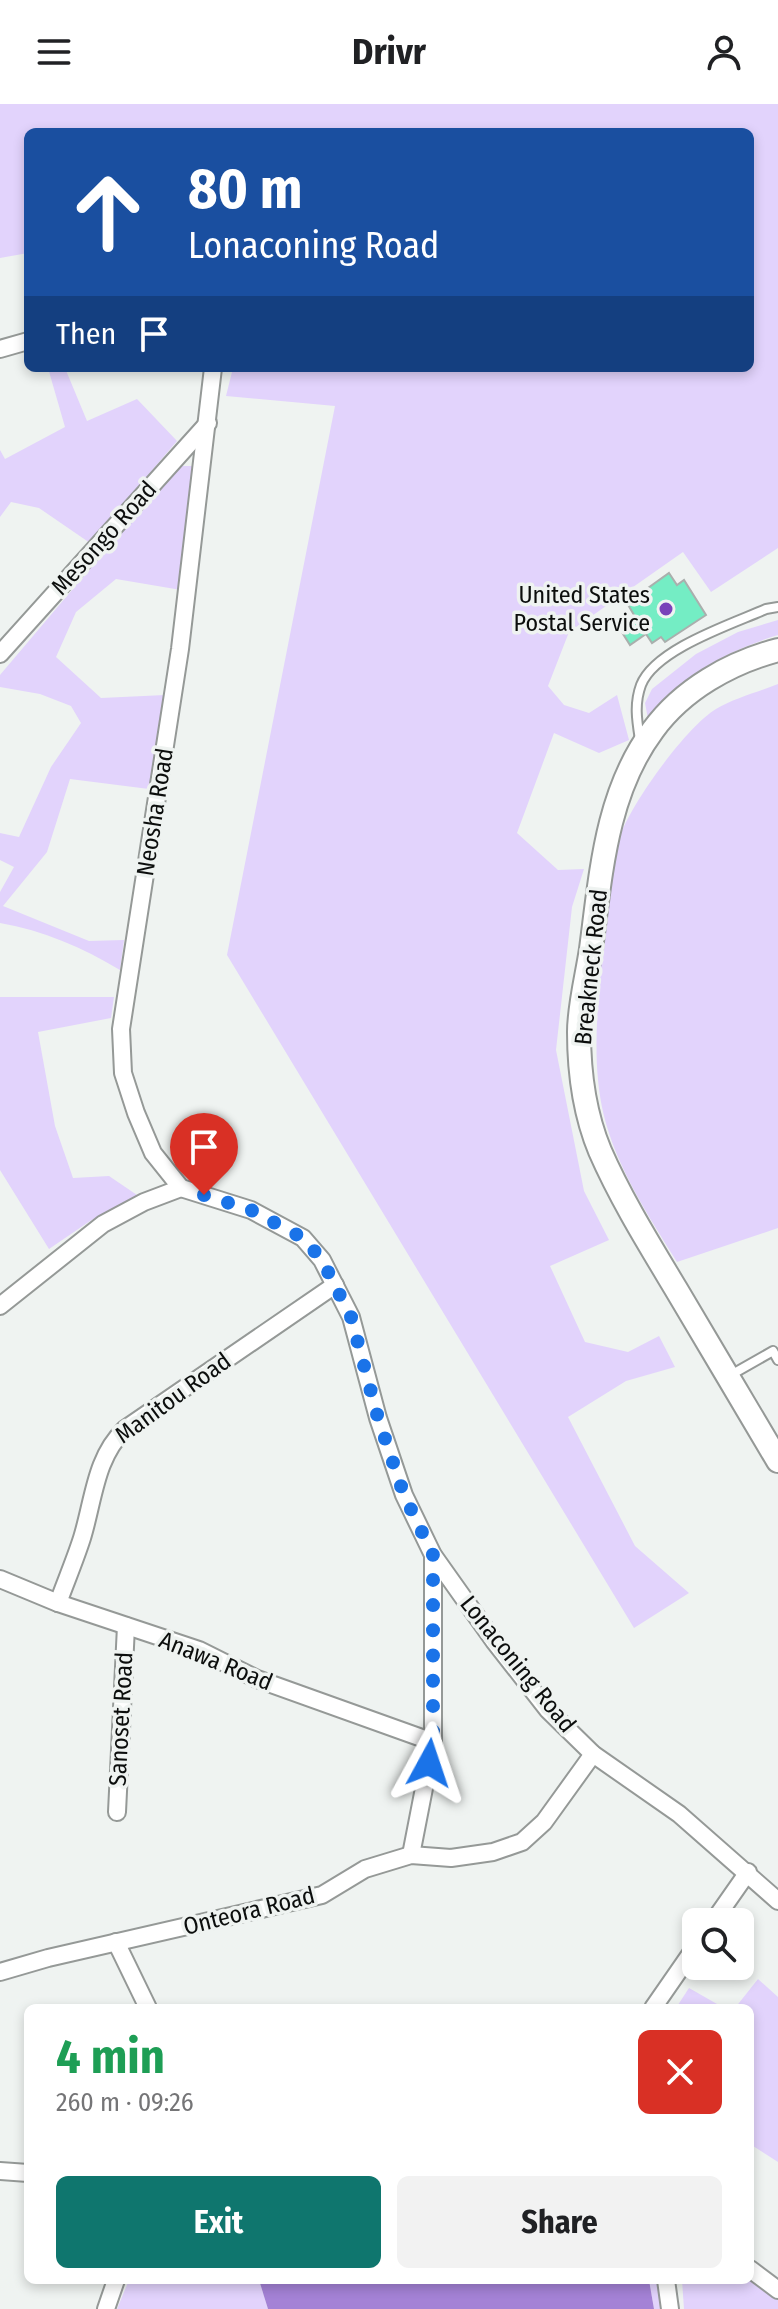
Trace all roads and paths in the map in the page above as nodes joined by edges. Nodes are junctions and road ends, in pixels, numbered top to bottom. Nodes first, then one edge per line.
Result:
1 (24, 342) edge
2 (0, 349) edge
3 (213, 372) edge
4 (208, 423) junction
5 (778, 607) edge
6 (778, 650) edge
7 (0, 654) edge
8 (641, 749) junction
9 (181, 1188) junction
10 (335, 1285) junction
11 (0, 1306) edge
12 (778, 1360) edge
13 (728, 1377) junction
14 (778, 1461) edge
15 (433, 1555) junction
16 (0, 1579) edge
17 (58, 1603) junction
18 (126, 1626) junction
19 (433, 1742) junction
20 (593, 1754) junction
21 (117, 1812) dead end
22 (411, 1855) junction
23 (748, 1872) junction
24 (778, 1901) edge
25 (723, 1908) edge
26 (116, 1942) junction
27 (682, 1966) edge
28 (0, 1972) edge
29 (146, 2004) edge
30 (656, 2004) edge
31 (0, 2171) edge
32 (24, 2173) edge
33 (754, 2272) edge
34 (115, 2284) edge
35 (667, 2284) edge
36 (778, 2290) edge
37 (106, 2309) edge
38 (670, 2309) edge

1 - 2 street
3 - 4 street, Neosha Road
4 - 7 street, Mesongo Road
4 - 9 street, Neosha Road
5 - 8 lane
6 - 8 street, Breakneck Road
8 - 13 street, Breakneck Road
9 - 10 street, Lonaconing Road
9 - 11 street
10 - 15 street, Lonaconing Road
10 - 17 street, Manitou Road
12 - 13 lane
13 - 14 street, Breakneck Road
15 - 19 street
15 - 20 street, Lonaconing Road
16 - 17 street, Anawa Road
17 - 18 street, Anawa Road
18 - 19 street, Anawa Road
18 - 21 street, Sanoset Road
19 - 22 street
20 - 22 street, Onteora Road
20 - 23 street, Lonaconing Road
22 - 26 street, Onteora Road
23 - 24 street, Lonaconing Road
23 - 25 street
26 - 28 street, Onteora Road
26 - 29 street
27 - 30 street
31 - 32 street
33 - 36 street
34 - 37 street
35 - 38 street

